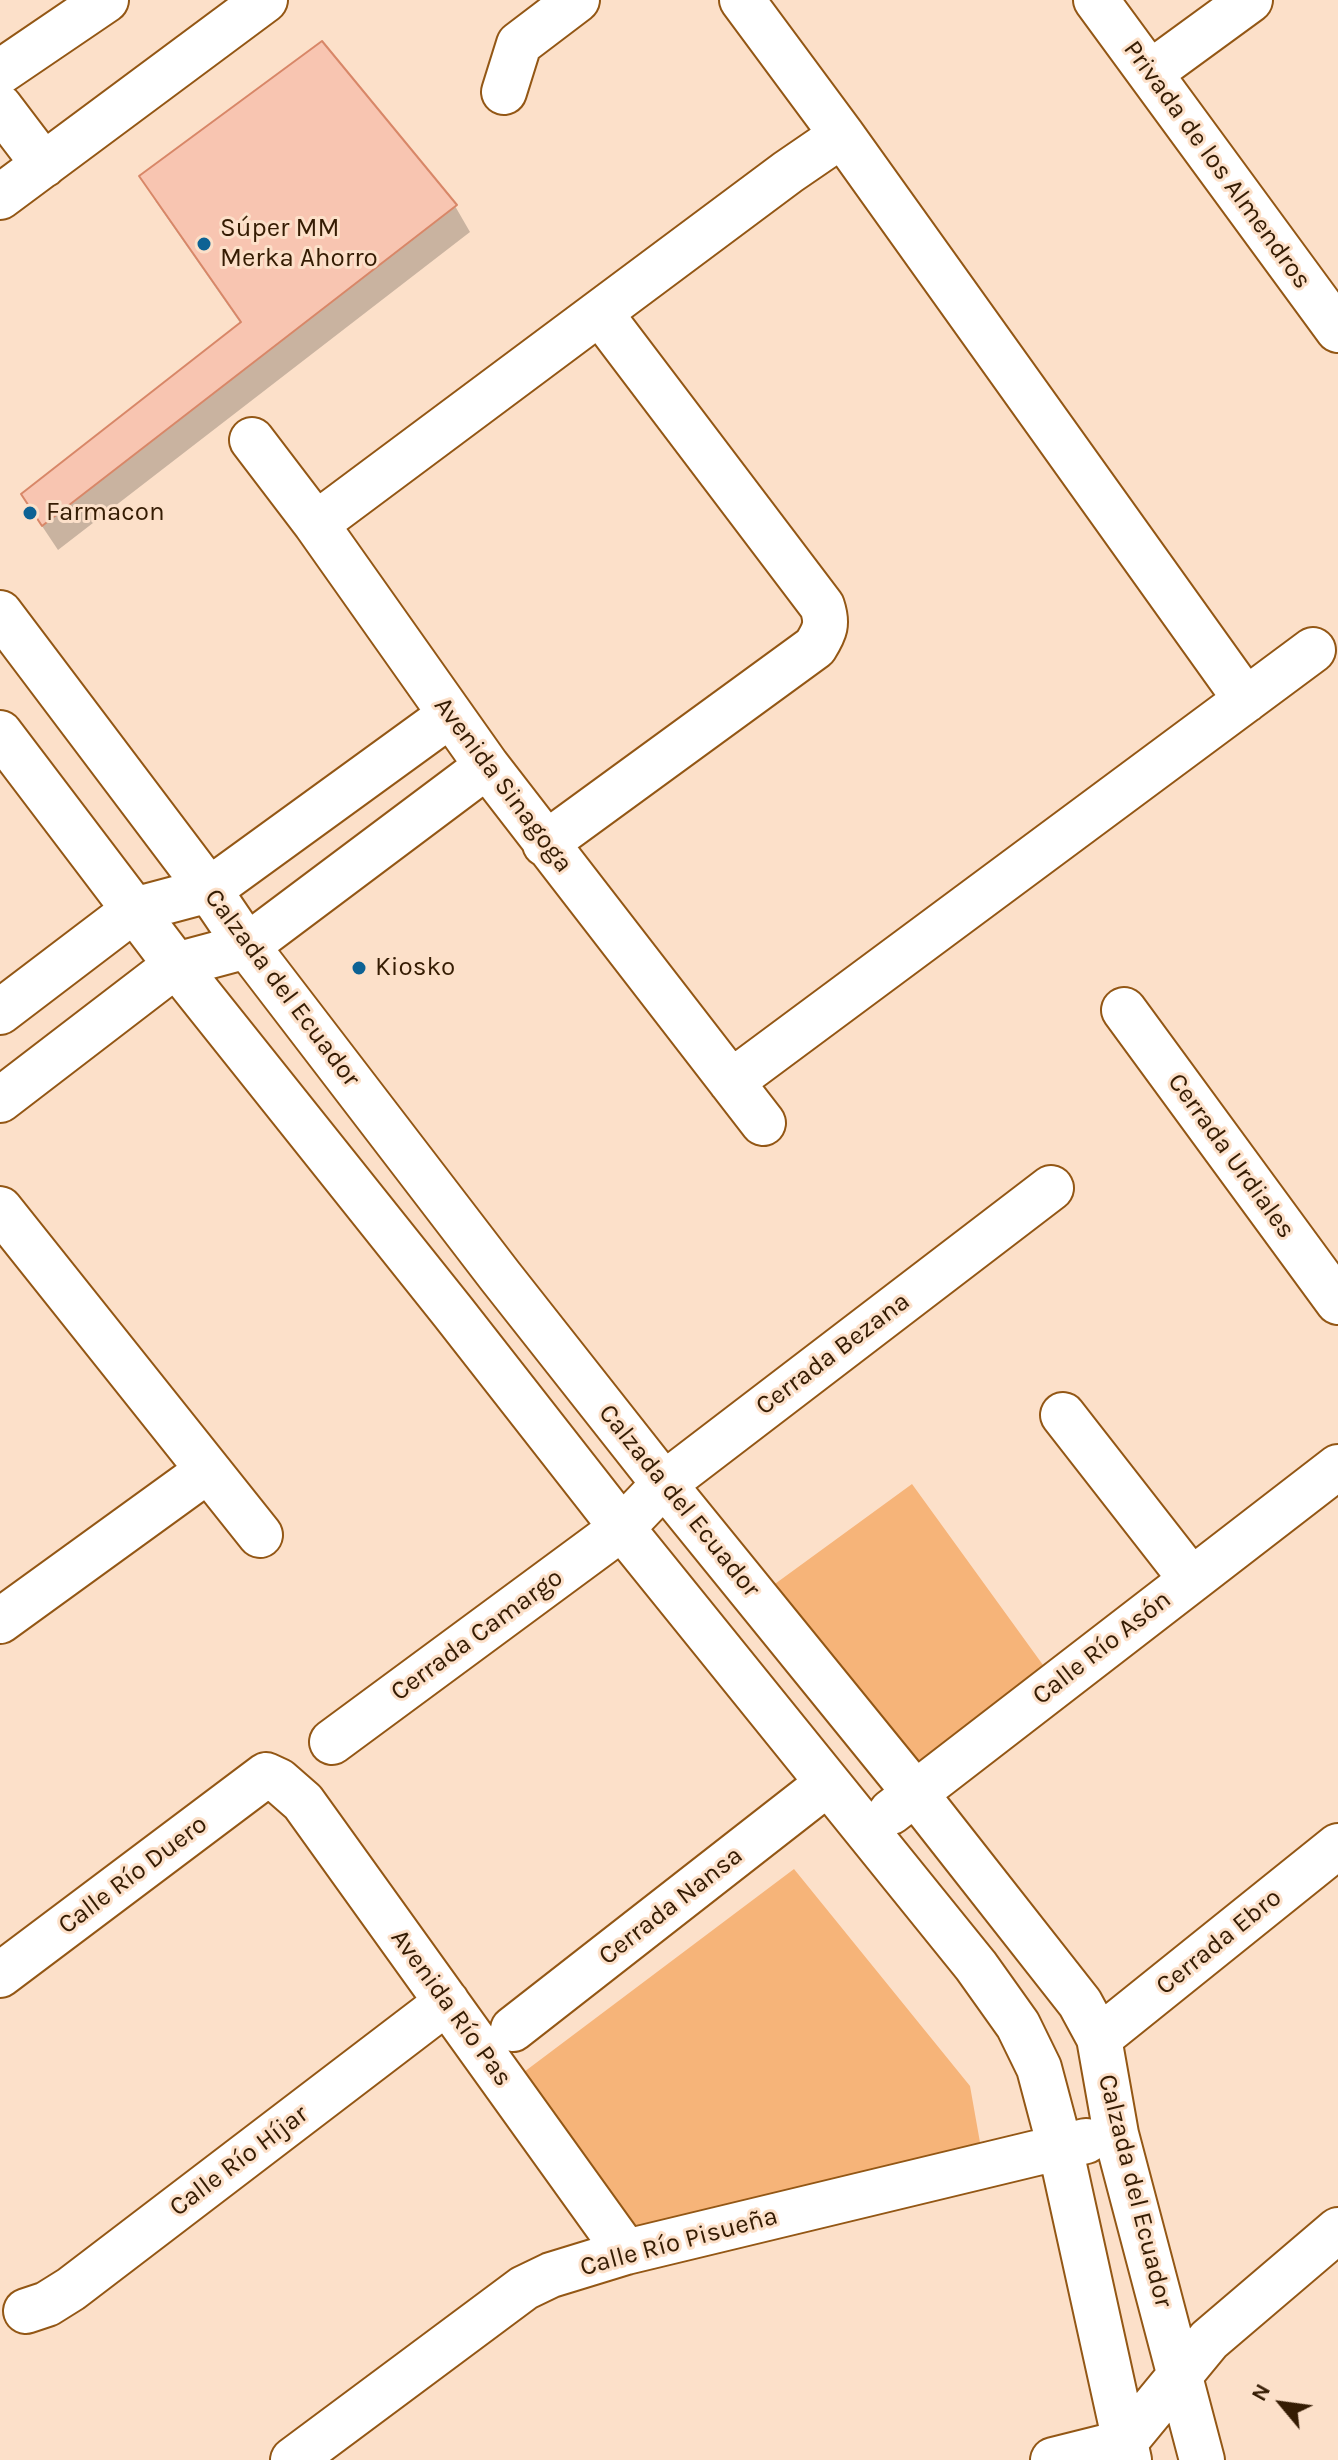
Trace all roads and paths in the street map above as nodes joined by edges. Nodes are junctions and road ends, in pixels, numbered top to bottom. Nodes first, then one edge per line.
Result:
1 (106, 0) edge
2 (265, 0) edge
3 (577, 0) edge
4 (742, 0) edge
5 (1096, 0) edge
6 (1250, 0) edge
7 (0, 72) edge
8 (1150, 73) junction
9 (504, 92) dead end
10 (0, 107) edge
11 (842, 135) junction
12 (44, 165) junction
13 (0, 197) edge
14 (600, 313) junction
15 (1334, 314) edge
16 (252, 440) dead end
17 (316, 524) junction
18 (6, 632) edge
19 (1313, 650) dead end
20 (1246, 700) junction
21 (450, 715) junction
22 (0, 733) edge
23 (487, 766) junction
24 (545, 844) junction
25 (209, 890) junction
26 (134, 910) junction
27 (247, 946) junction
28 (176, 965) junction
29 (1124, 1010) dead end
30 (0, 1012) edge
31 (731, 1082) junction
32 (0, 1100) edge
33 (763, 1123) dead end
34 (1051, 1188) dead end
35 (7, 1231) edge
36 (500, 1276) junction
37 (1338, 1302) edge
38 (453, 1312) junction
39 (1063, 1415) dead end
40 (1338, 1467) edge
41 (207, 1471) junction
42 (664, 1484) junction
43 (622, 1528) junction
44 (260, 1535) dead end
45 (1191, 1579) junction
46 (0, 1621) edge
47 (332, 1742) dead end
48 (266, 1775) joint
49 (828, 1783) junction
50 (915, 1793) junction
51 (868, 1831) junction
52 (1338, 1846) edge
53 (0, 1975) edge
54 (447, 2002) junction
55 (513, 2029) dead end
56 (1099, 2038) junction
57 (1116, 2134) junction
58 (1060, 2147) junction
59 (1338, 2230) edge
60 (626, 2252) junction
61 (26, 2311) dead end
62 (1181, 2375) junction
63 (1127, 2451) edge
64 (293, 2460) edge
65 (1053, 2460) edge
66 (1202, 2460) edge

1 - 7 street
2 - 12 street
3 - 9 street
4 - 11 street
5 - 8 street, Privada de los Almendros
6 - 8 street
8 - 15 street, Privada de los Almendros
10 - 12 street
11 - 14 street
11 - 20 street
12 - 13 street
14 - 17 street
14 - 24 street
16 - 17 street, Avenida Sinagoga
17 - 21 street, Avenida Sinagoga
18 - 25 street, Calzada del Ecuador
19 - 20 street
20 - 31 street
21 - 23 street, Avenida Sinagoga
21 - 25 street
22 - 26 street
23 - 24 street, Avenida Sinagoga
23 - 27 street
24 - 31 street, Avenida Sinagoga
25 - 26 street
25 - 27 street, Calzada del Ecuador
26 - 28 street
26 - 30 street
27 - 28 street
27 - 36 street, Calzada del Ecuador
28 - 32 street
28 - 38 street
29 - 37 street, Cerrada Urdiales
31 - 33 street, Avenida Sinagoga
34 - 42 street, Cerrada Bezana
35 - 41 street
36 - 38 street
36 - 42 street, Calzada del Ecuador
38 - 43 street
39 - 45 street
40 - 45 street, Calle Río Asón
41 - 44 street
41 - 46 street
42 - 43 street, Cerrada Bezana
42 - 50 street, Calzada del Ecuador
43 - 47 street, Cerrada Camargo
43 - 49 street
45 - 50 street, Calle Río Asón
48 - 53 street, Calle Río Duero
48 - 54 street, Avenida Río Pas
49 - 51 street
49 - 55 street, Cerrada Nansa
50 - 51 street, Calle Río Asón
50 - 56 street, Calzada del Ecuador
51 - 58 street
52 - 56 street, Cerrada Ebro
54 - 60 street, Avenida Río Pas
54 - 61 street, Calle Río Híjar
56 - 57 street, Calzada del Ecuador
57 - 58 street, Calle Río Pisueña
57 - 62 street, Calzada del Ecuador
58 - 60 street, Calle Río Pisueña
58 - 63 street
59 - 62 street
60 - 64 street, Calle Río Pisueña
62 - 63 street
62 - 66 street, Calzada del Ecuador
63 - 65 street

